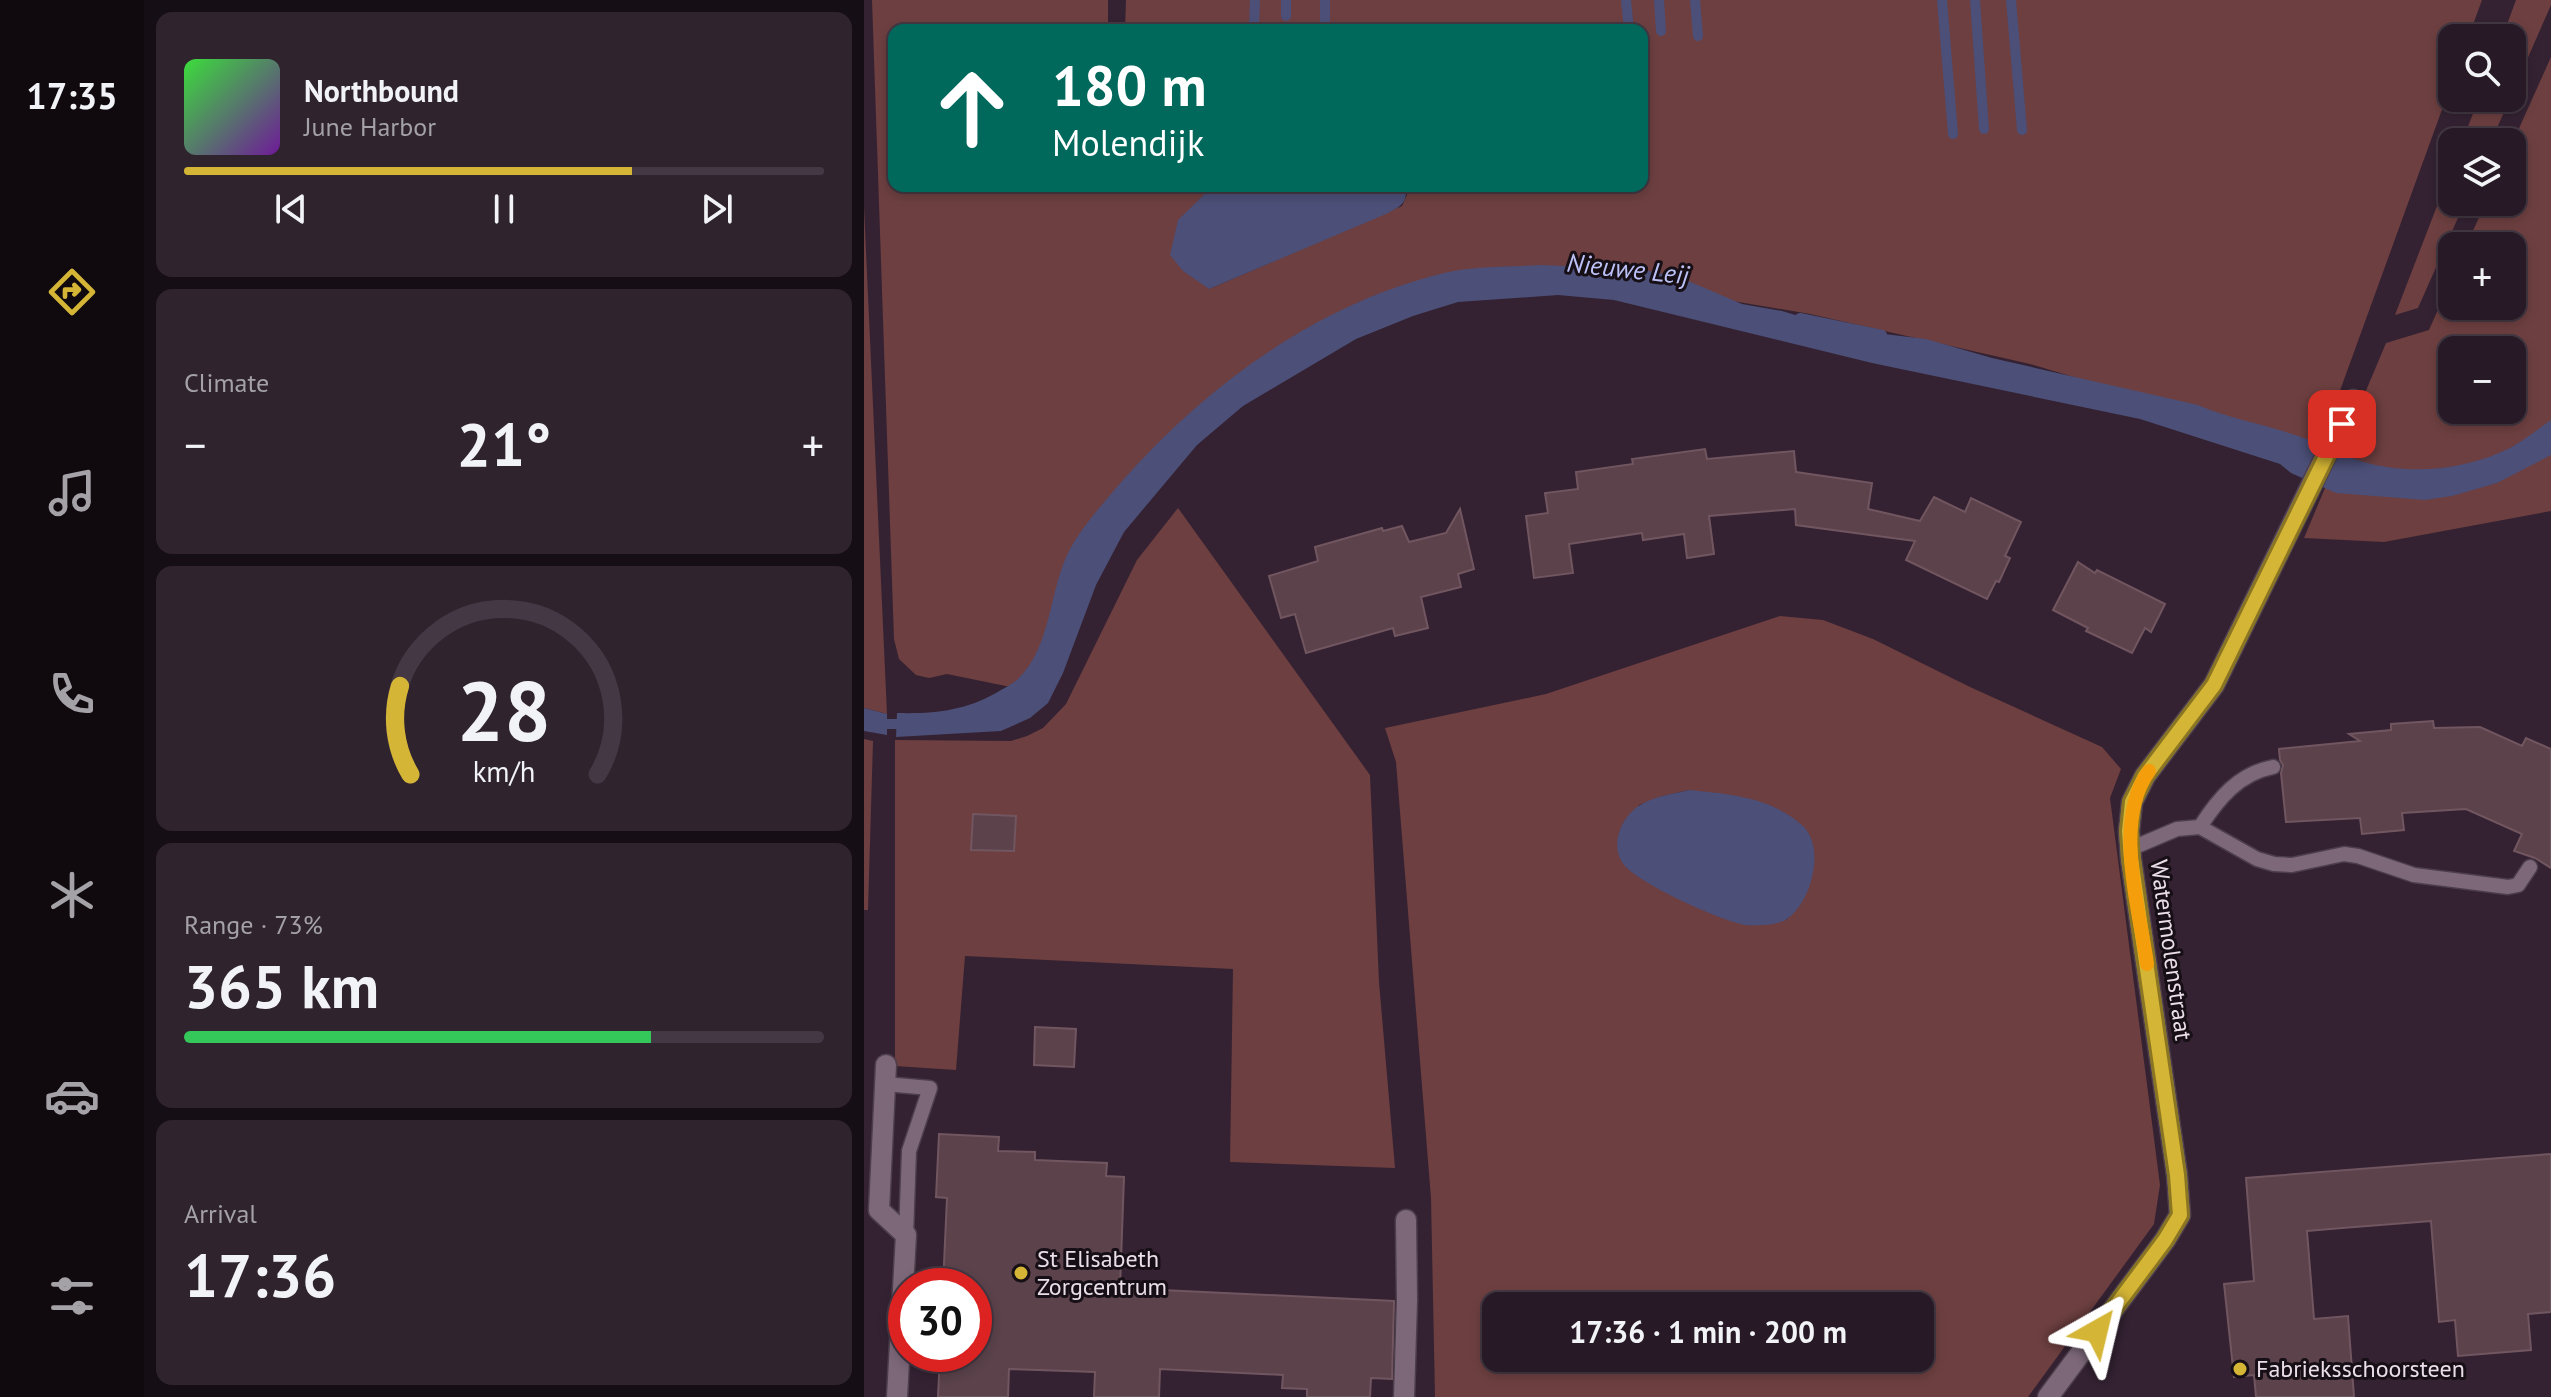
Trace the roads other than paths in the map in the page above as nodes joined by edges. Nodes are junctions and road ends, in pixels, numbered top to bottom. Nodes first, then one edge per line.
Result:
1 (2353, 400) dead end
2 (2273, 767) dead end
3 (2200, 827) junction
4 (2130, 849) junction
5 (2530, 867) dead end
6 (885, 1075) joint
7 (1406, 1220) dead end
8 (906, 1235) junction
9 (897, 1397) edge
10 (1404, 1397) edge
11 (2048, 1397) edge

1 - 4 street, Watermolenstraat
2 - 3 lane
3 - 4 lane
3 - 5 lane
4 - 11 street, Watermolenstraat
6 - 8 street
6 - 8 lane
7 - 10 street
8 - 9 street

